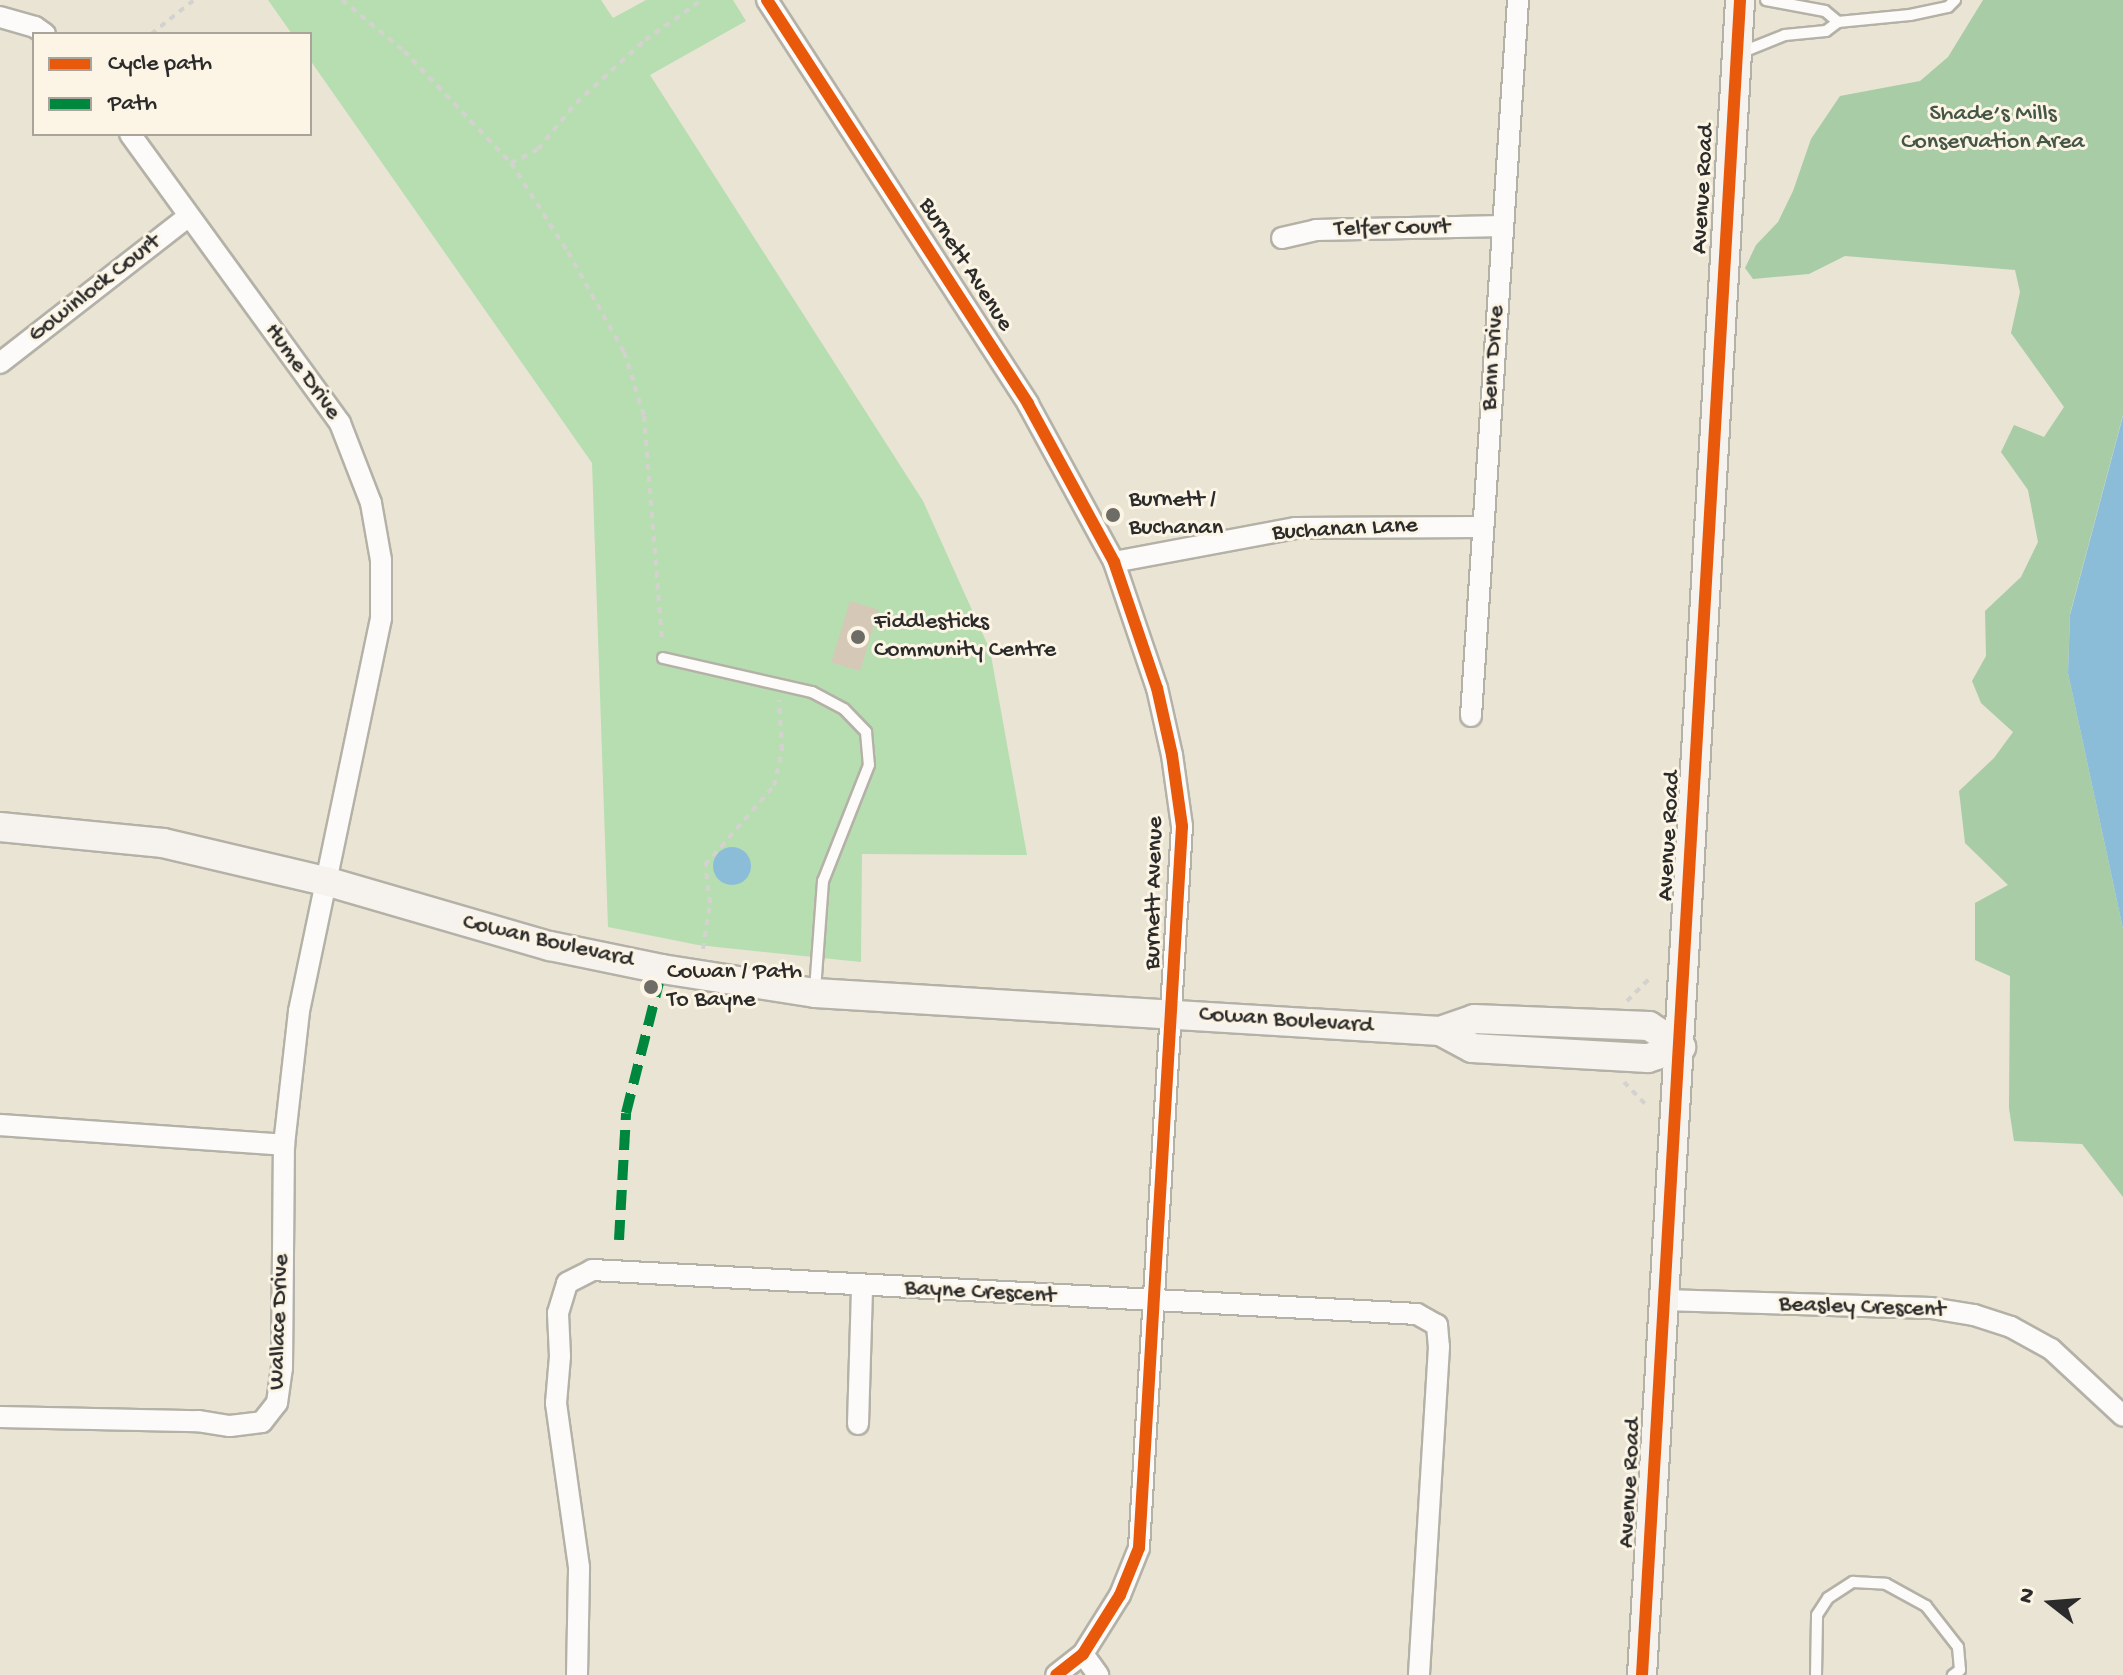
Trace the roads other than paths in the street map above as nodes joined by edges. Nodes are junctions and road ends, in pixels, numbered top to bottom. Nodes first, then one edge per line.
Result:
1 (767, 0) edge
2 (1518, 0) edge
3 (1740, 0) edge
4 (1766, 0) edge
5 (1955, 0) edge
6 (0, 17) edge
7 (1838, 22) junction
8 (40, 32) edge
9 (1735, 56) junction
10 (131, 136) edge
11 (189, 216) junction
12 (1503, 226) junction
13 (1282, 238) dead end
14 (0, 363) edge
15 (1482, 527) junction
16 (1114, 562) junction
17 (663, 658) road end
18 (1471, 716) dead end
19 (0, 827) edge
20 (329, 882) junction
21 (815, 993) junction
22 (1173, 1014) junction
23 (1681, 1047) junction
24 (0, 1125) edge
25 (284, 1145) junction
26 (862, 1286) junction
27 (1663, 1300) junction
28 (1155, 1302) junction
29 (2123, 1416) edge
30 (0, 1417) edge
31 (858, 1424) dead end
32 (1083, 1654) junction
33 (577, 1675) edge
34 (1056, 1675) edge
35 (1098, 1675) edge
36 (1419, 1675) edge
37 (1642, 1675) edge
38 (1816, 1675) edge
39 (1953, 1675) edge

1 - 16 street, Burnett Avenue
2 - 12 street, Benn Drive
3 - 9 street, Avenue Road
4 - 7 lane
5 - 7 lane
6 - 8 street
7 - 9 lane
9 - 23 street, Avenue Road
10 - 11 street, Hume Drive
11 - 14 street, Gowinlock Court
11 - 20 street, Hume Drive
12 - 13 street, Telfer Court
12 - 15 street, Benn Drive
15 - 16 street, Buchanan Lane
15 - 18 street, Benn Drive
16 - 22 street, Burnett Avenue
17 - 21 lane
19 - 20 street, Cowan Boulevard
20 - 21 street, Cowan Boulevard
20 - 25 street, Wallace Drive
21 - 22 street, Cowan Boulevard
22 - 23 street, Cowan Boulevard
22 - 28 street, Burnett Avenue
23 - 27 street, Avenue Road
24 - 25 street
25 - 30 street, Wallace Drive
26 - 28 street, Bayne Crescent
26 - 31 street
26 - 33 street, Bayne Crescent
27 - 29 street, Beasley Crescent
27 - 37 street, Avenue Road
28 - 32 street, Burnett Avenue
28 - 36 street, Bayne Crescent
32 - 34 street, Burnett Avenue
32 - 35 street
38 - 39 lane

